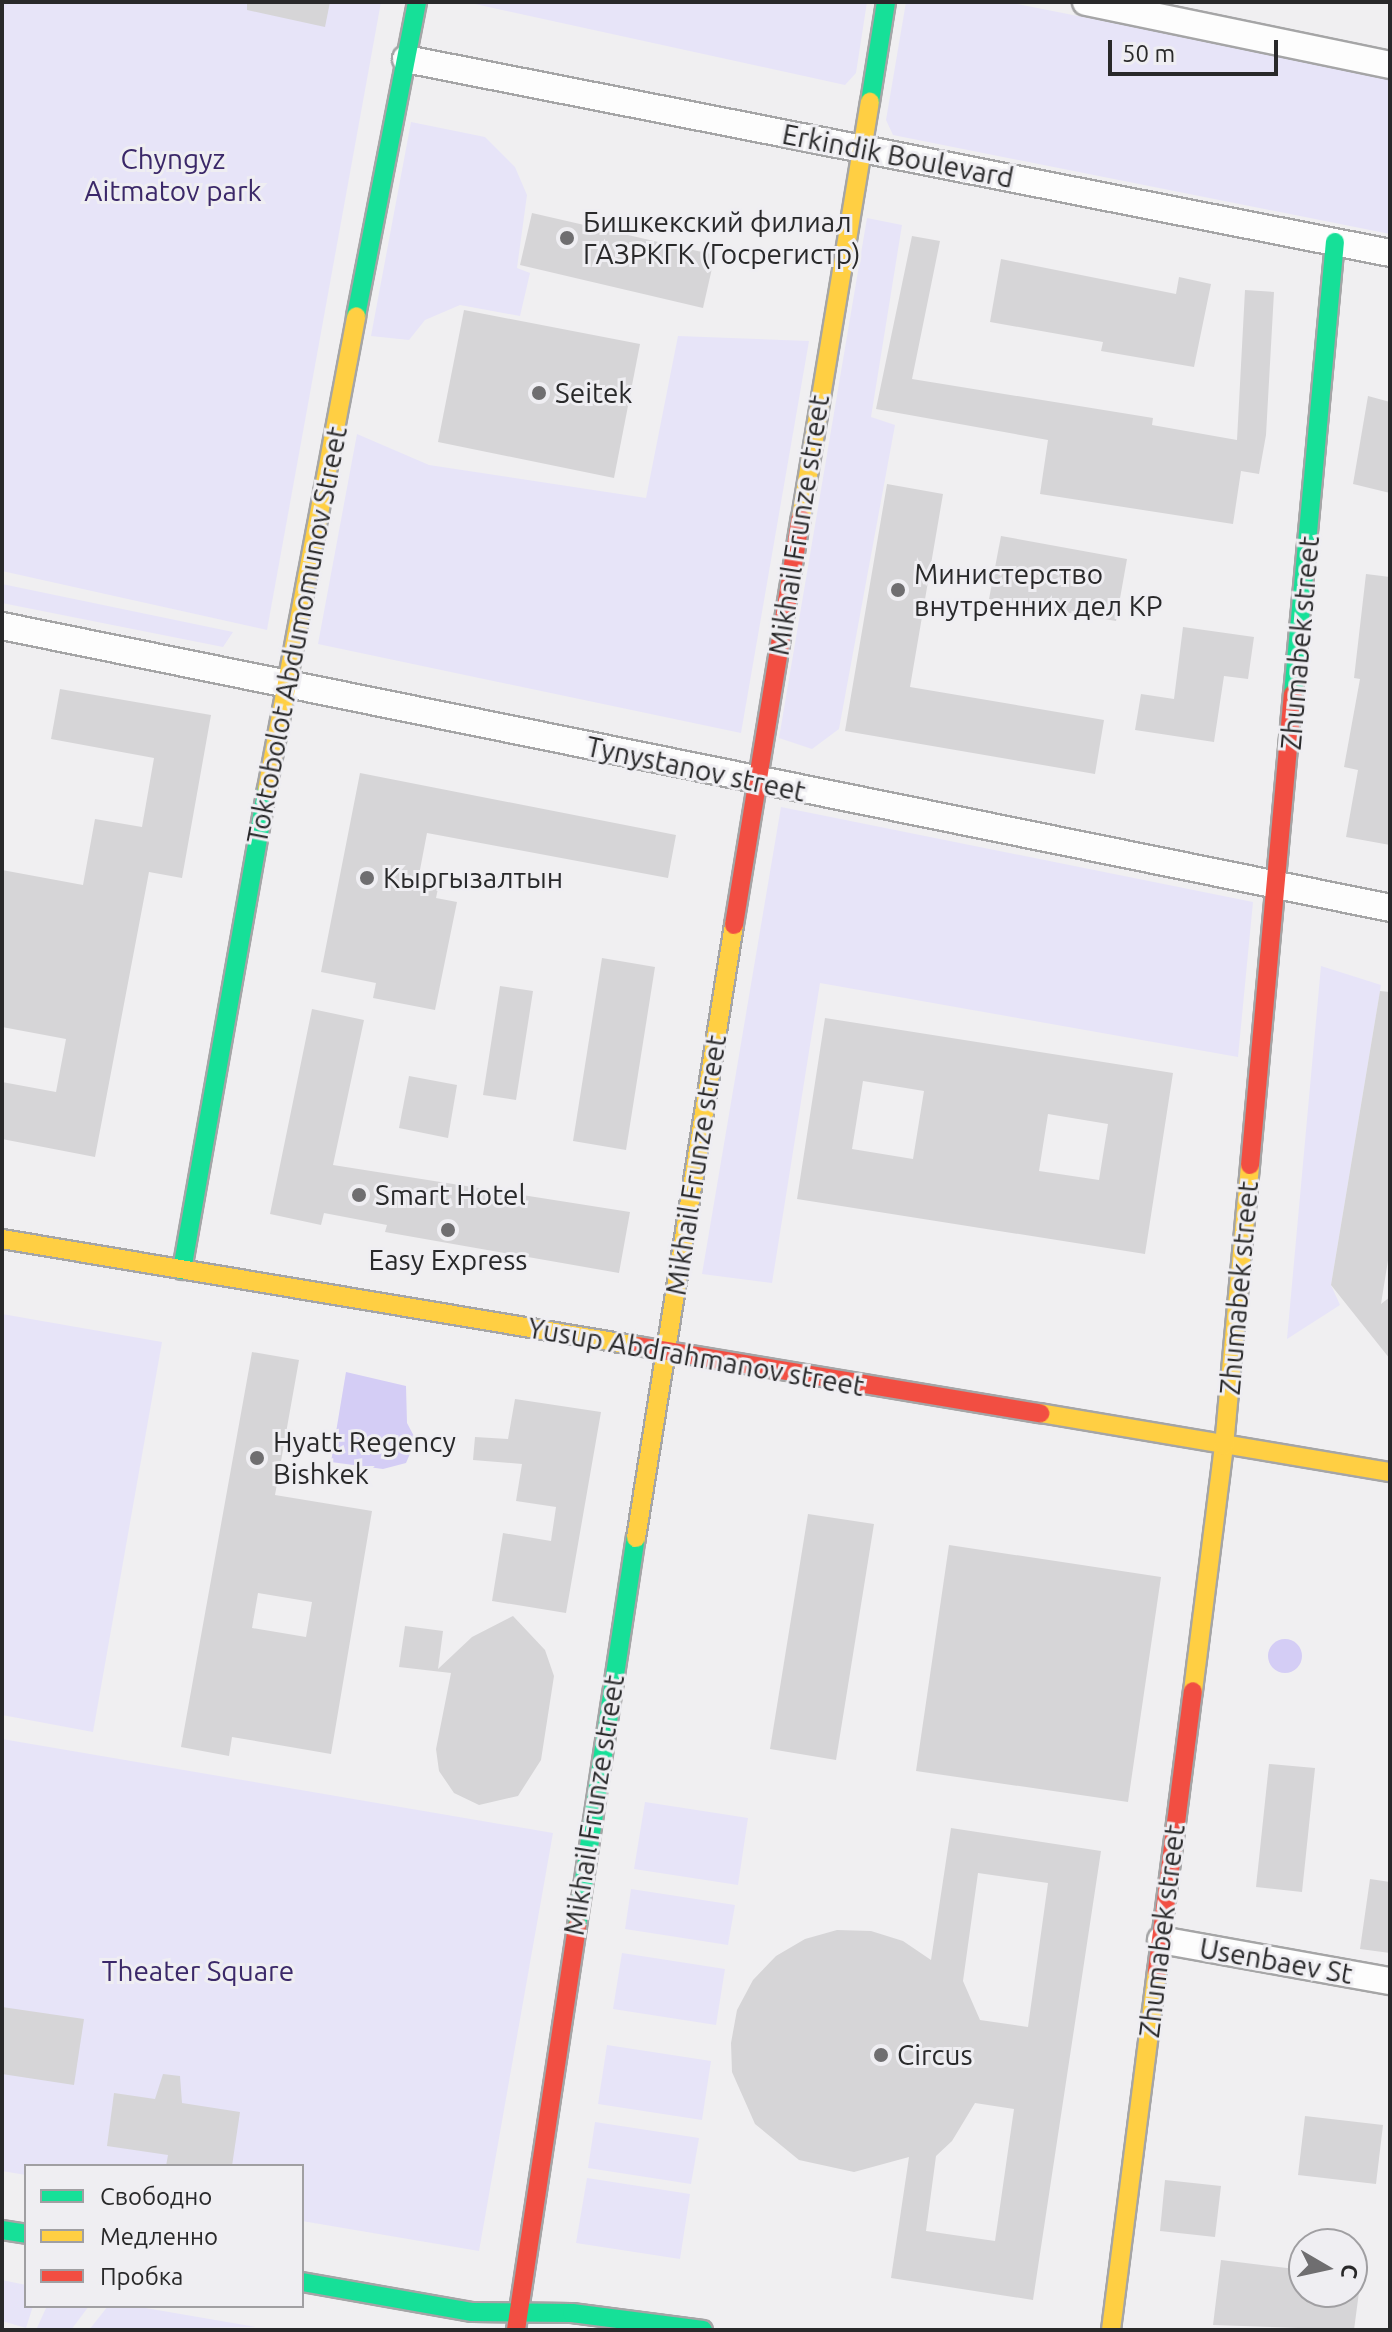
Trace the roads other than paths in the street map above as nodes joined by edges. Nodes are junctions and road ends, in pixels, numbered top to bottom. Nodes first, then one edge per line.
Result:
1 (417, 2) edge
2 (886, 2) edge
3 (1086, 2) edge
4 (406, 59) junction
5 (1390, 65) edge
6 (861, 149) junction
7 (1335, 242) junction
8 (1390, 253) edge
9 (2, 626) edge
10 (286, 685) junction
11 (756, 783) junction
12 (1278, 884) junction
13 (1390, 908) edge
14 (2, 1239) edge
15 (182, 1270) junction
16 (664, 1352) junction
17 (1224, 1446) junction
18 (1390, 1472) edge
19 (1161, 1940) junction
20 (1390, 1981) edge
21 (2, 2230) edge
22 (24, 2234) edge
23 (304, 2282) edge
24 (518, 2321) edge
25 (703, 2330) edge
26 (1111, 2330) edge

1 - 4 street, Toktobolot Abdumomunov Street
2 - 6 street, Mikhail Frunze street
3 - 5 street
4 - 6 street, Erkindik Boulevard
4 - 10 street, Toktobolot Abdumomunov Street
6 - 7 street, Erkindik Boulevard
6 - 11 street, Mikhail Frunze street
7 - 8 street, Erkindik Boulevard
7 - 12 street, Zhumabek street
9 - 10 street, Tynystanov street
10 - 11 street, Tynystanov street
10 - 15 street, Toktobolot Abdumomunov Street
11 - 12 street, Tynystanov street
11 - 16 street, Mikhail Frunze street
12 - 13 street, Tynystanov street
12 - 17 street, Zhumabek street
14 - 15 street, Yusup Abdrahmanov street
15 - 16 street, Yusup Abdrahmanov street
16 - 17 street, Yusup Abdrahmanov street
16 - 24 street, Mikhail Frunze street
17 - 18 street, Yusup Abdrahmanov street
17 - 19 street, Zhumabek street
19 - 20 street, Usenbaev St
19 - 26 street, Zhumabek street
21 - 22 street
23 - 24 street
24 - 25 street

